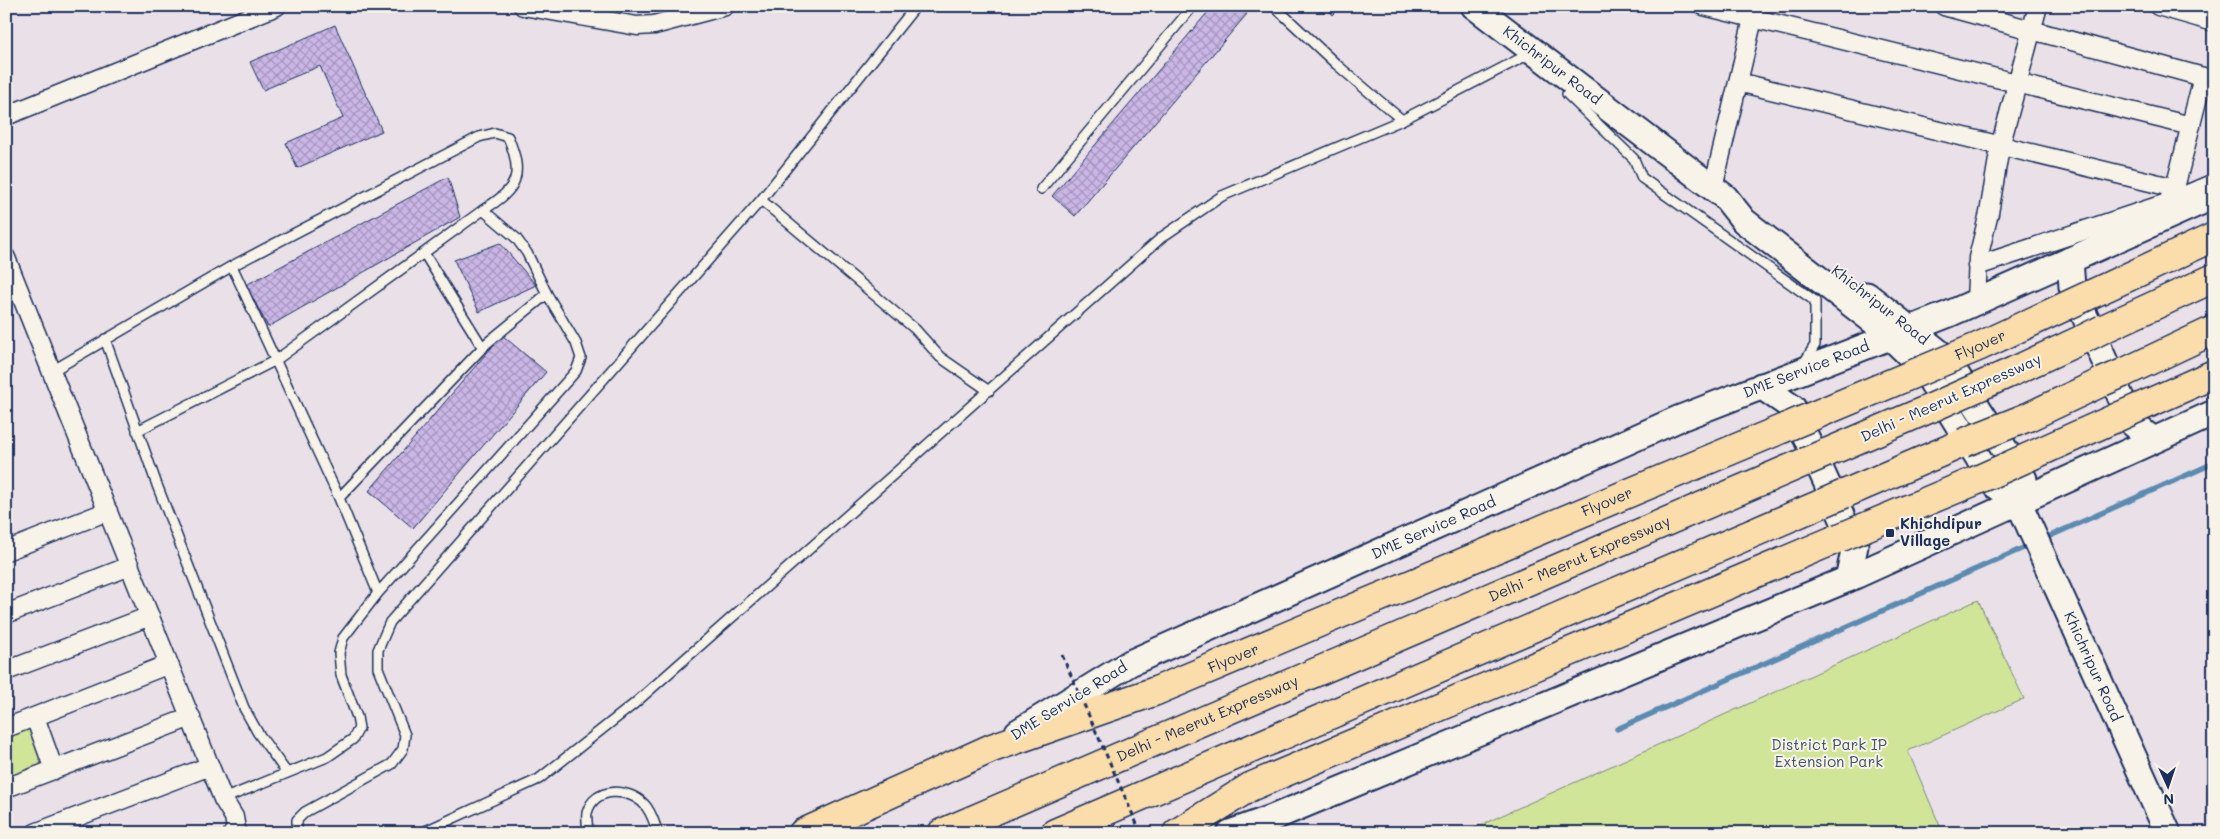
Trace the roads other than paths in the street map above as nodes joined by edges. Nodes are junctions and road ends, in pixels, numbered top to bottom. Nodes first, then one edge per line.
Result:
1 (277, 6) edge
2 (523, 6) edge
3 (725, 6) edge
4 (916, 6) edge
5 (1193, 6) edge
6 (1274, 6) edge
7 (1474, 6) edge
8 (1704, 6) edge
9 (1944, 6) edge
10 (2038, 6) edge
11 (2158, 6) edge
12 (1754, 12) edge
13 (2214, 22) edge
14 (2033, 30) junction
15 (1533, 51) junction
16 (2208, 78) edge
17 (1738, 82) junction
18 (2019, 82) junction
19 (1567, 94) dead end
20 (6, 116) edge
21 (1402, 120) junction
22 (2191, 126) junction
23 (2000, 147) junction
24 (2214, 182) edge
25 (1041, 189) dead end
26 (1719, 193) junction
27 (2171, 196) junction
28 (2214, 196) edge
29 (761, 200) junction
30 (483, 210) junction
31 (2214, 237) edge
32 (424, 253) junction
33 (6, 258) edge
34 (2070, 260) junction
35 (232, 266) junction
36 (1977, 266) junction
37 (2214, 278) edge
38 (547, 294) junction
39 (1976, 301) junction
40 (2214, 330) edge
41 (1901, 333) junction
42 (105, 339) junction
43 (483, 348) junction
44 (276, 360) junction
45 (52, 372) junction
46 (1799, 372) junction
47 (2214, 374) edge
48 (1761, 386) junction
49 (989, 391) junction
50 (2214, 412) edge
51 (137, 431) junction
52 (2153, 440) junction
53 (339, 498) junction
54 (2018, 501) junction
55 (108, 511) junction
56 (6, 551) edge
57 (130, 566) junction
58 (1848, 579) junction
59 (378, 593) junction
60 (6, 614) edge
61 (150, 616) junction
62 (169, 664) junction
63 (6, 671) edge
64 (35, 717) junction
65 (191, 717) junction
66 (6, 728) edge
67 (992, 748) junction
68 (210, 766) junction
69 (54, 770) junction
70 (287, 773) junction
71 (6, 788) edge
72 (223, 799) junction
73 (36, 833) edge
74 (233, 833) edge
75 (297, 833) edge
76 (420, 833) edge
77 (588, 833) edge
78 (658, 833) edge
79 (803, 833) edge
80 (942, 833) edge
81 (1054, 833) edge
82 (1177, 833) edge
83 (1230, 833) edge
84 (2168, 833) edge

1 - 20 street
2 - 3 street
4 - 29 lane
5 - 25 lane
6 - 21 lane
7 - 15 street, Khichripur Road
8 - 12 street
9 - 14 street
10 - 14 street
11 - 13 street
12 - 17 street
12 - 18 street
14 - 16 street
14 - 18 street
15 - 21 lane
15 - 26 street, Khichripur Road
16 - 22 street
17 - 23 street
17 - 26 street
18 - 22 street
18 - 23 street
19 - 46 lane
21 - 49 lane
22 - 27 street
23 - 27 street
23 - 36 street
24 - 27 street
26 - 41 street, Khichripur Road
27 - 36 street
28 - 34 street, DME Service Road
29 - 49 lane
29 - 75 lane
30 - 32 lane
30 - 35 lane
30 - 38 lane
31 - 67 highway, Flyover, bridge
32 - 43 lane
32 - 44 lane
33 - 45 street
34 - 39 street, DME Service Road
34 - 52 street
35 - 42 lane
35 - 44 lane
36 - 39 street
37 - 80 highway, Delhi - Meerut Expressway, bridge
38 - 43 lane
38 - 59 lane
39 - 41 street, DME Service Road
40 - 81 highway, bridge
41 - 46 street, DME Service Road
41 - 54 street, Khichripur Road
42 - 45 lane
42 - 51 lane
43 - 53 lane
44 - 51 lane
44 - 53 lane
45 - 55 street
46 - 48 street, DME Service Road
47 - 82 highway, bridge
48 - 58 street
48 - 67 street, DME Service Road
49 - 76 lane
50 - 52 street
51 - 70 lane
52 - 54 street
53 - 59 lane
54 - 58 street
54 - 84 street, Khichripur Road
55 - 56 street
55 - 57 street
57 - 60 street
57 - 61 street
58 - 83 street
59 - 70 lane
61 - 62 street
61 - 63 street
62 - 64 street
62 - 65 street
64 - 66 street
64 - 69 street
65 - 68 street
65 - 69 street
67 - 79 highway, Flyover
68 - 72 street
68 - 73 street
69 - 71 street
70 - 72 lane
72 - 74 street
77 - 78 lane

